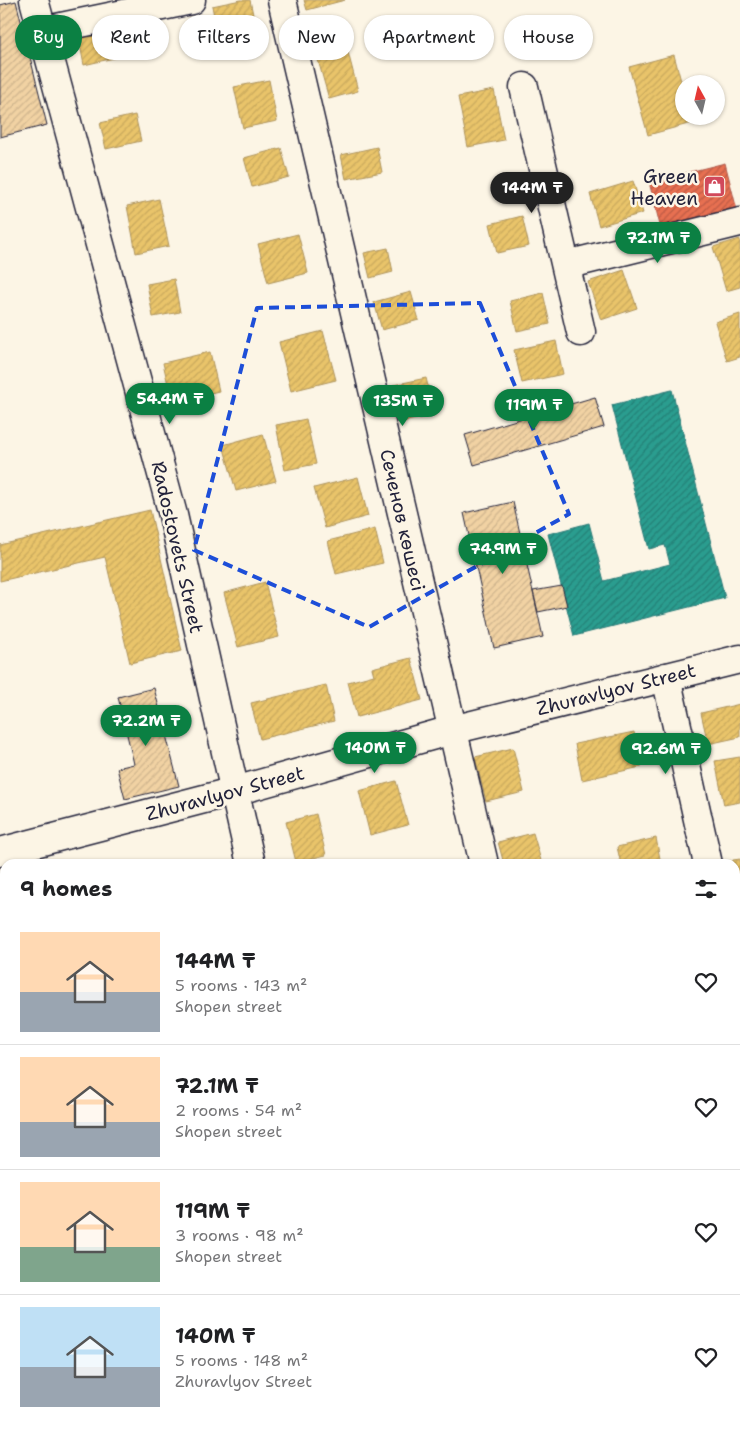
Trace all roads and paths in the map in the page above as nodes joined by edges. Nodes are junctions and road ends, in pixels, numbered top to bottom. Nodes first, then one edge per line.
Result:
1 (34, 0) edge
2 (190, 0) edge
3 (282, 0) edge
4 (38, 15) edge
5 (82, 23) edge
6 (48, 60) edge
7 (524, 87) dead end
8 (740, 222) edge
9 (566, 265) junction
10 (581, 332) dead end
11 (740, 659) edge
12 (666, 677) junction
13 (452, 730) junction
14 (235, 791) junction
15 (0, 852) edge
16 (250, 859) edge
17 (483, 859) edge
18 (707, 859) edge

1 - 4 street, Radostovets Street
2 - 5 street
3 - 13 street, Сеченов көшесі
6 - 14 street, Radostovets Street
7 - 9 street
8 - 9 street
9 - 10 street
11 - 12 street, Zhuravlyov Street
12 - 13 street, Zhuravlyov Street
12 - 18 street
13 - 14 street, Zhuravlyov Street
13 - 17 street, Сеченов көшесі
14 - 15 street, Zhuravlyov Street
14 - 16 street, Radostovets Street

